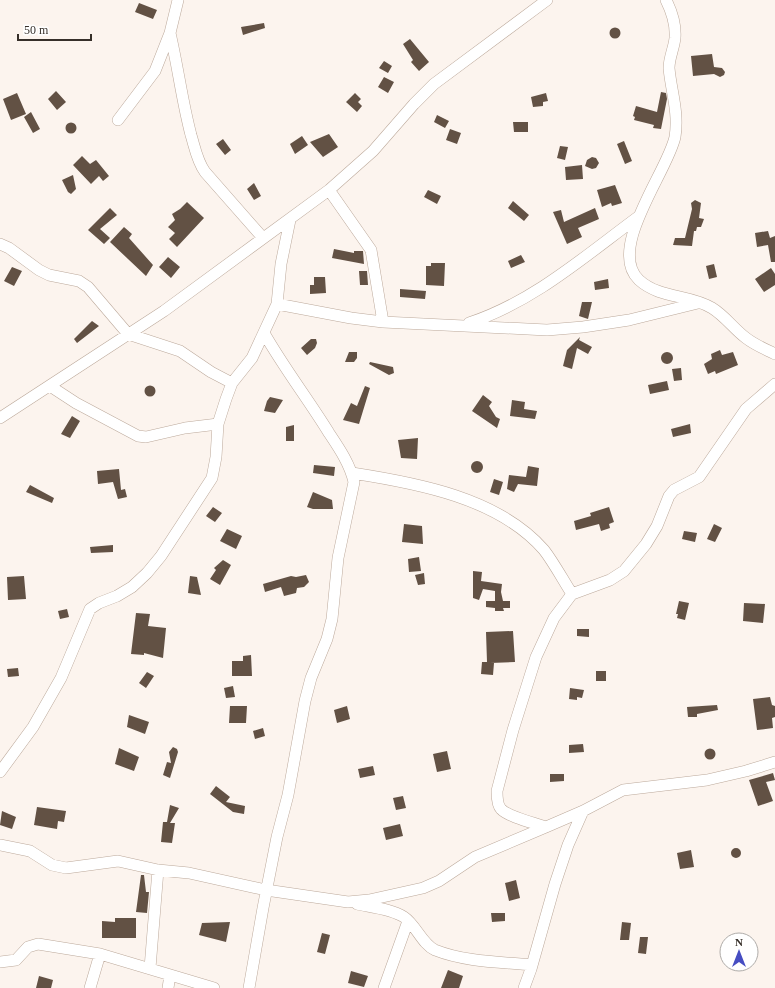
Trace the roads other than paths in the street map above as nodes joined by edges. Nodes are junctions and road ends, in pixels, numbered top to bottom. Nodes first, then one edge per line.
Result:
1 (178, 0) edge
2 (547, 0) edge
3 (666, 0) edge
4 (170, 33) junction
5 (118, 120) dead end
6 (329, 190) junction
7 (638, 217) junction
8 (290, 220) junction
9 (263, 238) junction
10 (0, 244) edge
11 (699, 302) junction
12 (277, 304) junction
13 (383, 322) junction
14 (463, 326) junction
15 (264, 333) junction
16 (128, 334) junction
17 (775, 354) edge
18 (232, 383) junction
19 (775, 384) edge
20 (50, 386) junction
21 (0, 418) edge
22 (218, 424) junction
23 (352, 474) junction
24 (572, 594) junction
25 (775, 762) edge
26 (0, 772) edge
27 (583, 811) junction
28 (546, 827) junction
29 (0, 845) edge
30 (158, 870) junction
31 (266, 890) junction
32 (348, 902) junction
33 (408, 921) junction
34 (100, 954) junction
35 (0, 962) edge
36 (532, 965) junction
37 (150, 968) junction
38 (170, 975) junction
39 (90, 988) edge
40 (168, 988) edge
41 (214, 988) edge
42 (249, 988) edge
43 (384, 988) edge
44 (524, 988) edge

1 - 4 street
2 - 6 street
3 - 7 street
4 - 5 street
4 - 9 street
6 - 8 street
6 - 13 street
7 - 11 street
7 - 14 street
8 - 9 street
8 - 12 street
9 - 16 street
10 - 16 street
11 - 14 street
11 - 17 street
12 - 13 street
12 - 15 street
13 - 14 street
15 - 18 street
15 - 23 street
16 - 18 street
16 - 20 street
18 - 22 street
19 - 24 street
20 - 21 street
20 - 22 street
22 - 26 street
23 - 24 street
23 - 31 street
24 - 28 street
25 - 27 street
27 - 28 street
27 - 36 street
28 - 32 street
29 - 30 street
30 - 31 street
30 - 37 street
31 - 32 street
31 - 42 street
32 - 33 street
33 - 36 street
33 - 43 street
34 - 35 street
34 - 37 street
34 - 39 street
36 - 44 street
37 - 38 street
38 - 40 street
38 - 41 street

